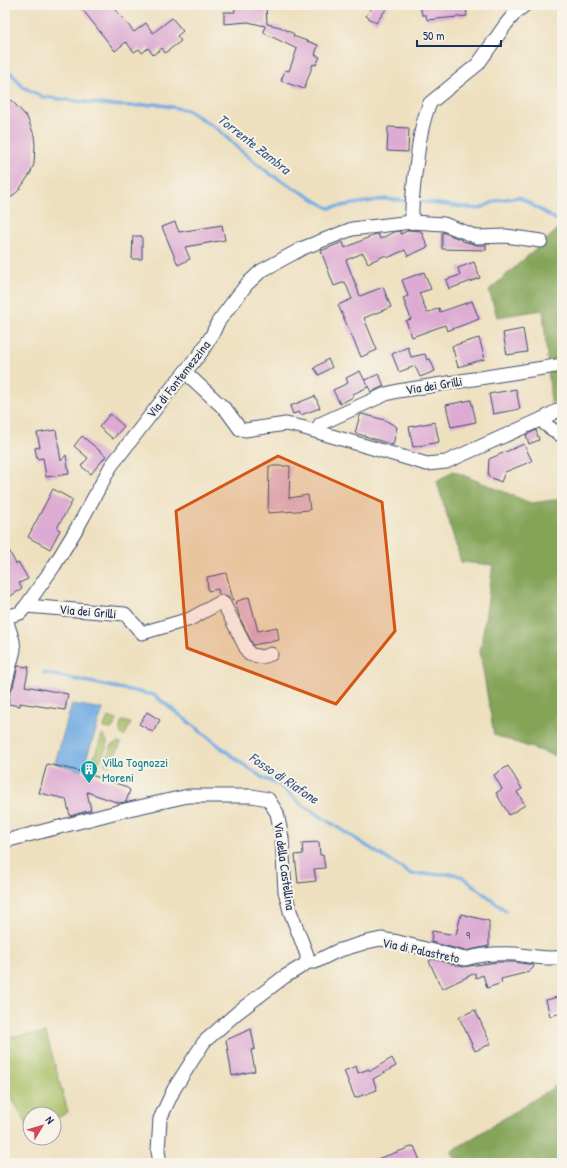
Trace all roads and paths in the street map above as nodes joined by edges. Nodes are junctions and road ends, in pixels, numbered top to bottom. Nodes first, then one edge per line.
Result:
1 (524, 5) edge
2 (412, 222) junction
3 (541, 241) dead end
4 (562, 364) edge
5 (185, 372) junction
6 (562, 408) edge
7 (542, 419) junction
8 (318, 432) junction
9 (562, 436) edge
10 (26, 606) junction
11 (5, 617) edge
12 (271, 654) dead end
13 (5, 685) edge
14 (5, 841) edge
15 (562, 957) edge
16 (307, 962) junction
17 (160, 1163) edge

1 - 2 street
2 - 3 street, Via di Fontemezzina
2 - 5 street, Via di Fontemezzina
4 - 8 street, Via dei Grilli
5 - 8 street
5 - 10 street, Via di Fontemezzina
6 - 7 street
7 - 8 street
7 - 9 street
10 - 11 street, Via di Fontemezzina
10 - 12 street, Via dei Grilli
11 - 13 street
14 - 16 street, Via della Castellina
15 - 16 street, Via di Palastreto
16 - 17 street

